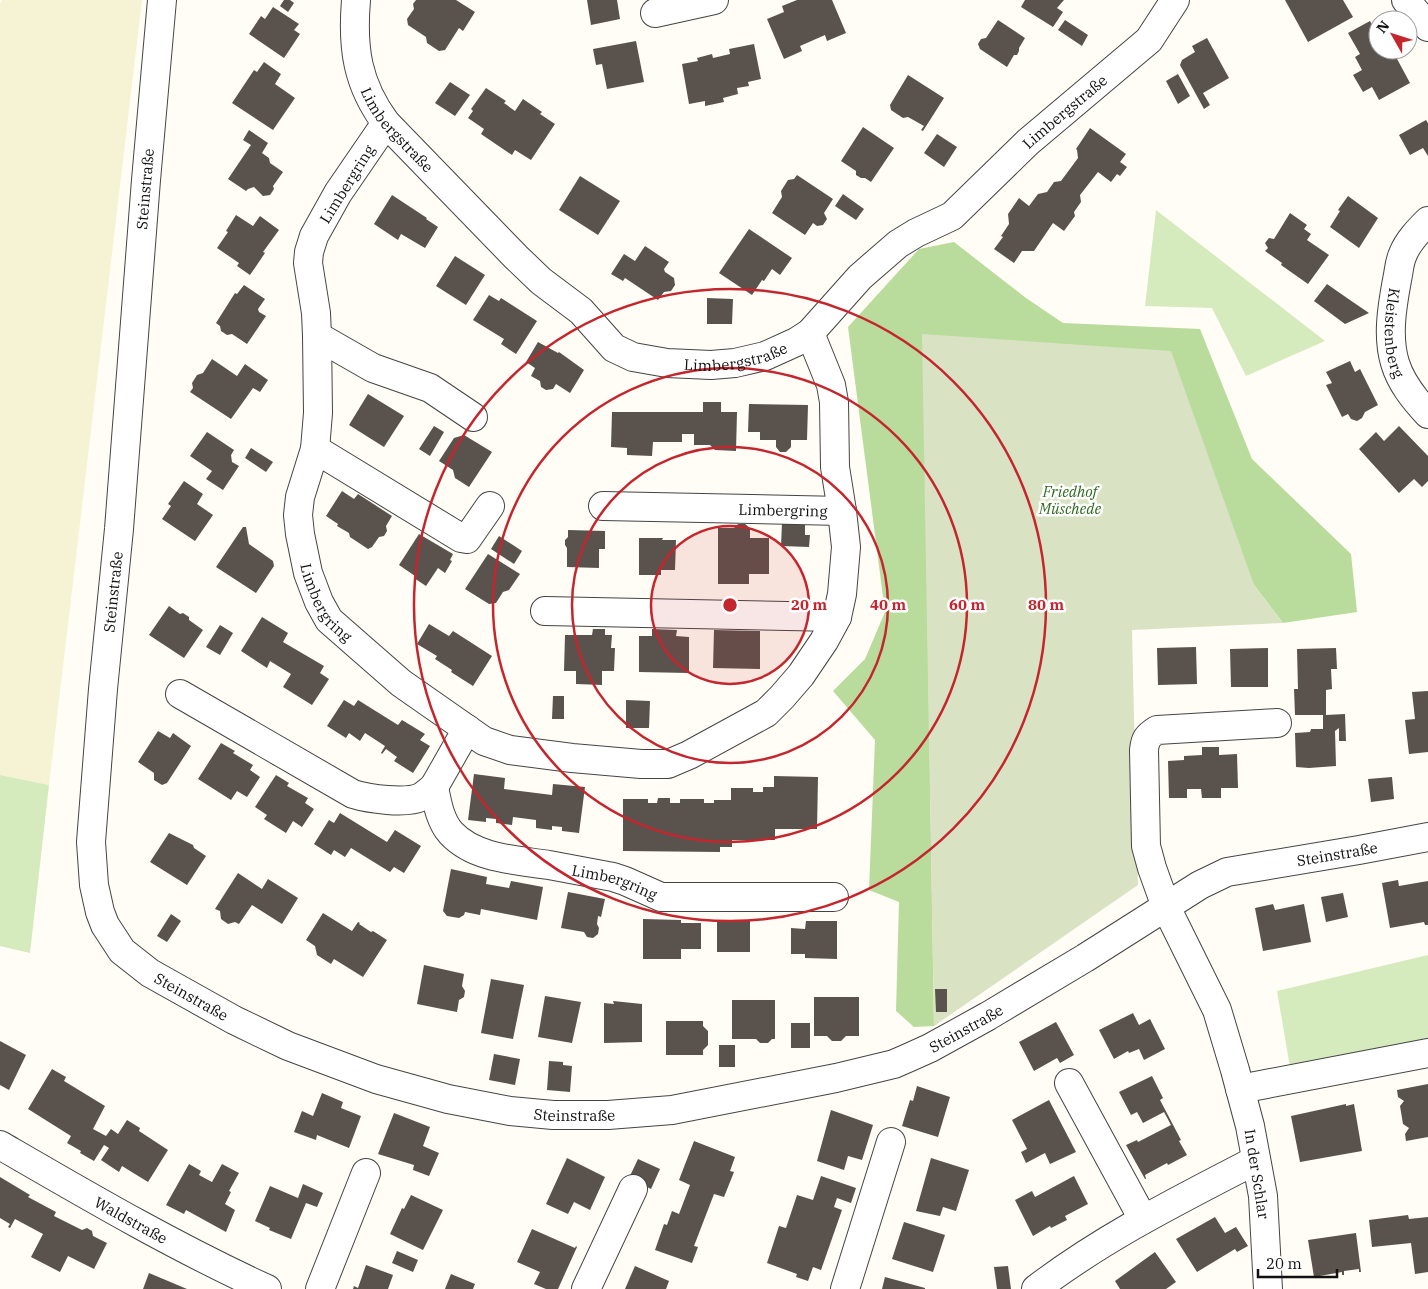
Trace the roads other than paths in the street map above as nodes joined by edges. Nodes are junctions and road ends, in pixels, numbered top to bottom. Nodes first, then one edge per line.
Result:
1 (162, 0) edge
2 (356, 0) edge
3 (714, 0) edge
4 (1175, 0) edge
5 (1406, 0) edge
6 (655, 13) dead end
7 (1428, 27) edge
8 (386, 123) junction
9 (1428, 221) edge
10 (810, 333) junction
11 (317, 336) junction
12 (1428, 414) edge
13 (473, 417) dead end
14 (315, 449) junction
15 (490, 506) dead end
16 (603, 506) dead end
17 (842, 511) junction
18 (546, 611) dead end
19 (837, 617) junction
20 (180, 694) dead end
21 (1277, 723) dead end
22 (468, 730) junction
23 (434, 787) junction
24 (1428, 837) edge
25 (834, 897) dead end
26 (1166, 907) junction
27 (1428, 1053) edge
28 (1069, 1083) dead end
29 (1240, 1090) junction
30 (891, 1142) dead end
31 (0, 1145) edge
32 (1256, 1160) junction
33 (366, 1173) dead end
34 (633, 1189) dead end
35 (1143, 1219) junction
36 (267, 1289) edge
37 (320, 1289) edge
38 (586, 1289) edge
39 (845, 1289) edge
40 (1036, 1289) edge
41 (1268, 1289) edge

1 - 26 street, Steinstraße
2 - 8 street, Limbergstraße
3 - 6 street
4 - 10 street, Limbergstraße
5 - 7 street
8 - 10 street, Limbergstraße
8 - 11 street, Limbergring
9 - 12 street, Kleistenberg
10 - 17 street, Limbergring
11 - 13 street
11 - 14 street, Limbergring
14 - 15 street
14 - 22 street, Limbergring
16 - 17 street, Limbergring
17 - 19 street, Limbergring
18 - 19 street
19 - 22 street, Limbergring
20 - 23 street
21 - 26 street
22 - 23 street
23 - 25 street, Limbergring
24 - 26 street, Steinstraße
26 - 29 street, In der Schlar
27 - 29 street
28 - 35 street
29 - 32 street, In der Schlar
30 - 39 street
31 - 36 street, Waldstraße
32 - 35 street
32 - 41 street, In der Schlar
33 - 37 street
34 - 38 street
35 - 40 street

